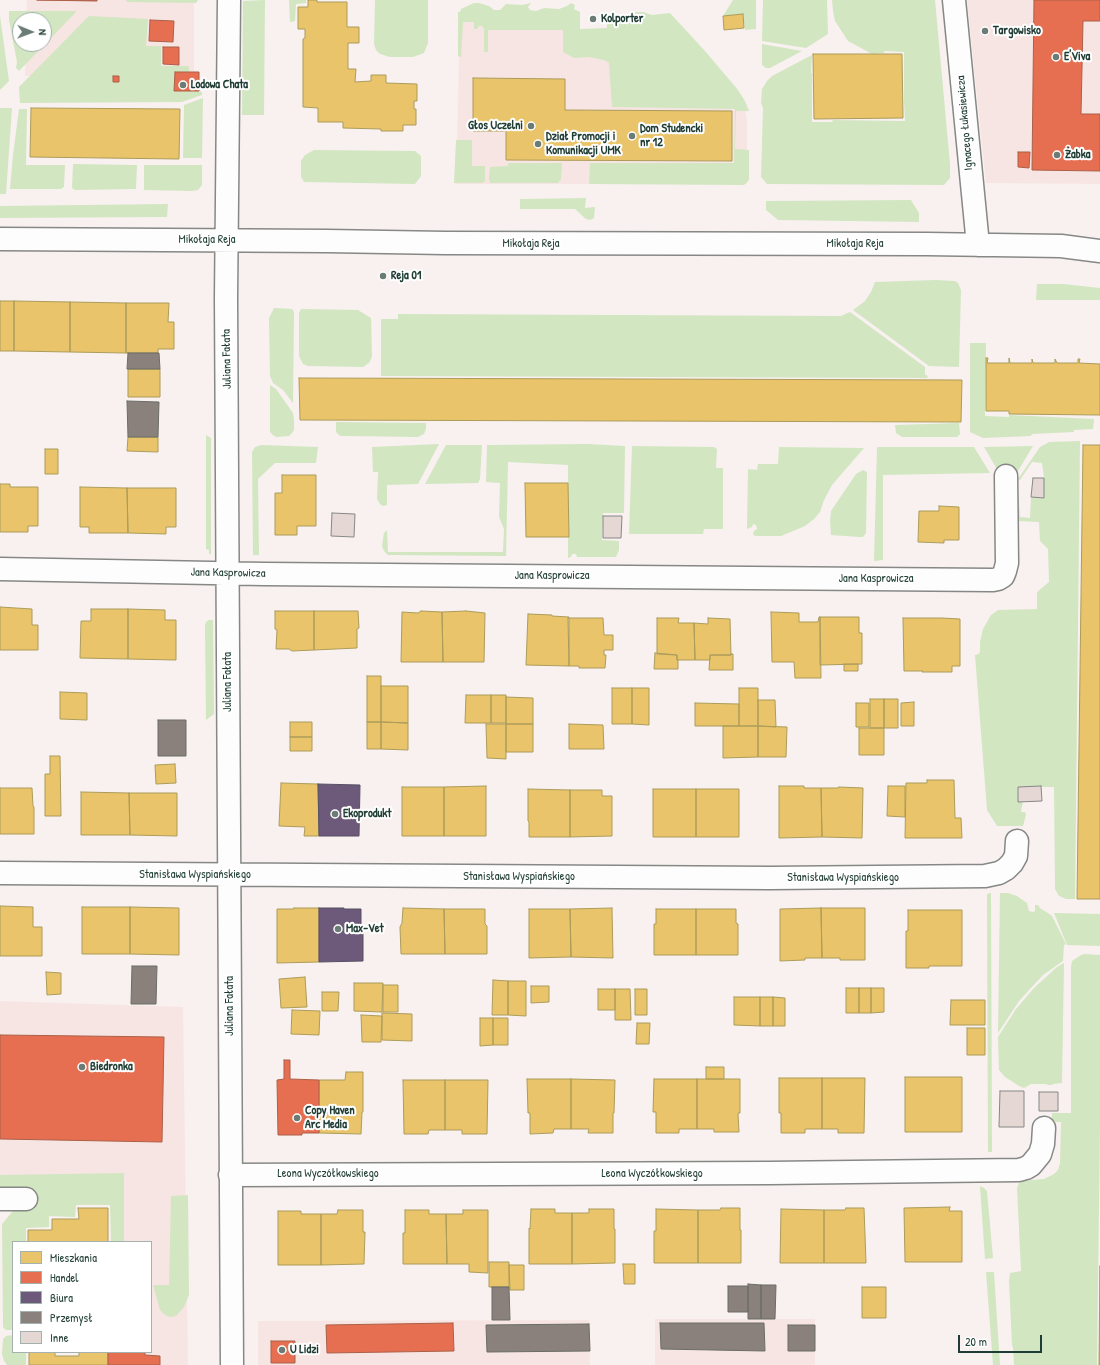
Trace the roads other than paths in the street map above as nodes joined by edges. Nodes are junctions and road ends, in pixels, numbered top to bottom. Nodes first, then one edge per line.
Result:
1 (229, 0) edge
2 (954, 0) edge
3 (0, 239) edge
4 (226, 240) junction
5 (1100, 240) edge
6 (978, 245) junction
7 (1062, 246) junction
8 (1100, 251) edge
9 (1006, 476) dead end
10 (0, 569) edge
11 (227, 573) junction
12 (1017, 841) dead end
13 (0, 873) edge
14 (229, 875) junction
15 (1044, 1128) dead end
16 (230, 1175) junction
17 (0, 1199) edge
18 (26, 1199) dead end
19 (232, 1365) edge

1 - 4 street, Juliana Fałata
2 - 6 street, Ignacego Łukasiewicza
3 - 4 street, Mikołaja Reja
4 - 6 street, Mikołaja Reja
4 - 11 street, Juliana Fałata
5 - 7 street, Mikołaja Reja
6 - 7 street, Mikołaja Reja
7 - 8 street, Mikołaja Reja
9 - 11 street, Jana Kasprowicza
10 - 11 street, Jana Kasprowicza
11 - 14 street, Juliana Fałata
12 - 14 street, Stanisława Wyspiańskiego
13 - 14 street, Stanisława Wyspiańskiego
14 - 16 street, Juliana Fałata
15 - 16 street, Leona Wyczółkowskiego
16 - 19 street, Juliana Fałata
17 - 18 street

